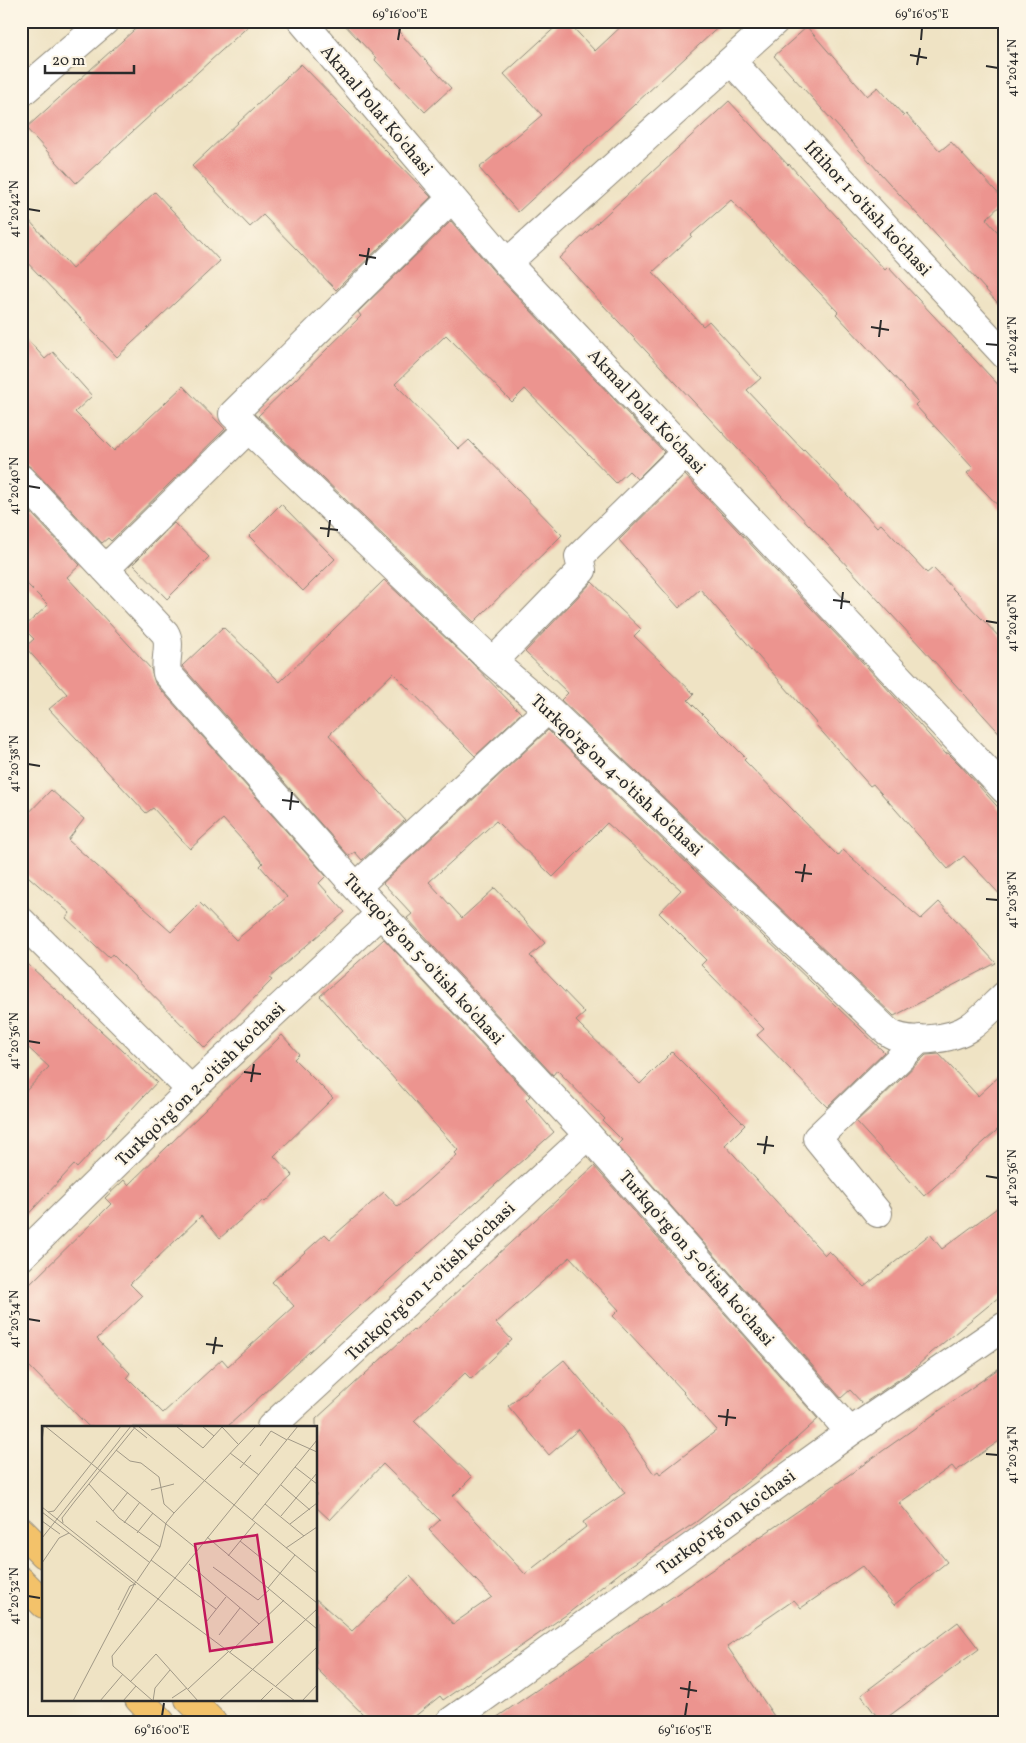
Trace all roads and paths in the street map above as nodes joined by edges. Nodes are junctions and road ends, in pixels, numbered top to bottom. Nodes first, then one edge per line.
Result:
1 (105, 21) edge
2 (302, 21) edge
3 (775, 21) edge
4 (731, 61) junction
5 (22, 91) edge
6 (452, 198) junction
7 (507, 263) junction
8 (1005, 355) edge
9 (241, 421) junction
10 (686, 452) junction
11 (21, 479) edge
12 (105, 569) junction
13 (493, 662) junction
14 (548, 709) junction
15 (1005, 790) edge
16 (356, 887) junction
17 (380, 914) junction
18 (21, 921) edge
19 (1005, 994) edge
20 (920, 1039) junction
21 (191, 1090) junction
22 (588, 1135) junction
23 (878, 1213) dead end
24 (21, 1257) edge
25 (1005, 1326) edge
26 (272, 1426) edge
27 (850, 1432) junction
28 (21, 1531) edge
29 (42, 1552) edge
30 (21, 1582) edge
31 (42, 1602) edge
32 (140, 1700) edge
33 (190, 1700) edge
34 (161, 1722) edge
35 (212, 1722) edge
36 (450, 1722) edge

1 - 5 street
2 - 6 street, Akmal Polat Ko'chasi
3 - 4 street
4 - 7 street
4 - 8 street, Iftihor 1-o'tish ko'chasi
6 - 7 street, Akmal Polat Ko'chasi
6 - 9 street
7 - 10 street, Akmal Polat Ko'chasi
9 - 12 street
9 - 13 street, Turkqo'rg'on 4-o'tish ko'chasi
10 - 13 street
10 - 15 street, Akmal Polat Ko'chasi
11 - 12 street, Turkqo'rg'on 5-o'tish ko'chasi
12 - 16 street, Turkqo'rg'on 5-o'tish ko'chasi
13 - 14 street, Turkqo'rg'on 4-o'tish ko'chasi
14 - 16 street
14 - 20 street, Turkqo'rg'on 4-o'tish ko'chasi
16 - 17 street, Turkqo'rg'on 5-o'tish ko'chasi
17 - 21 street, Turkqo'rg'on 2-o'tish ko'chasi
17 - 22 street, Turkqo'rg'on 5-o'tish ko'chasi
18 - 21 street
19 - 20 street, Turkqo'rg'on 4-o'tish ko'chasi
20 - 23 street
21 - 24 street, Turkqo'rg'on 2-o'tish ko'chasi
22 - 26 street, Turkqo'rg'on 1-o'tish ko'chasi
22 - 27 street, Turkqo'rg'on 5-o'tish ko'chasi
25 - 27 street, Turkqoʻrgʻon koʻchasi
27 - 36 street, Turkqoʻrgʻon koʻchasi
28 - 29 highway
30 - 31 highway
32 - 34 highway
33 - 35 highway

